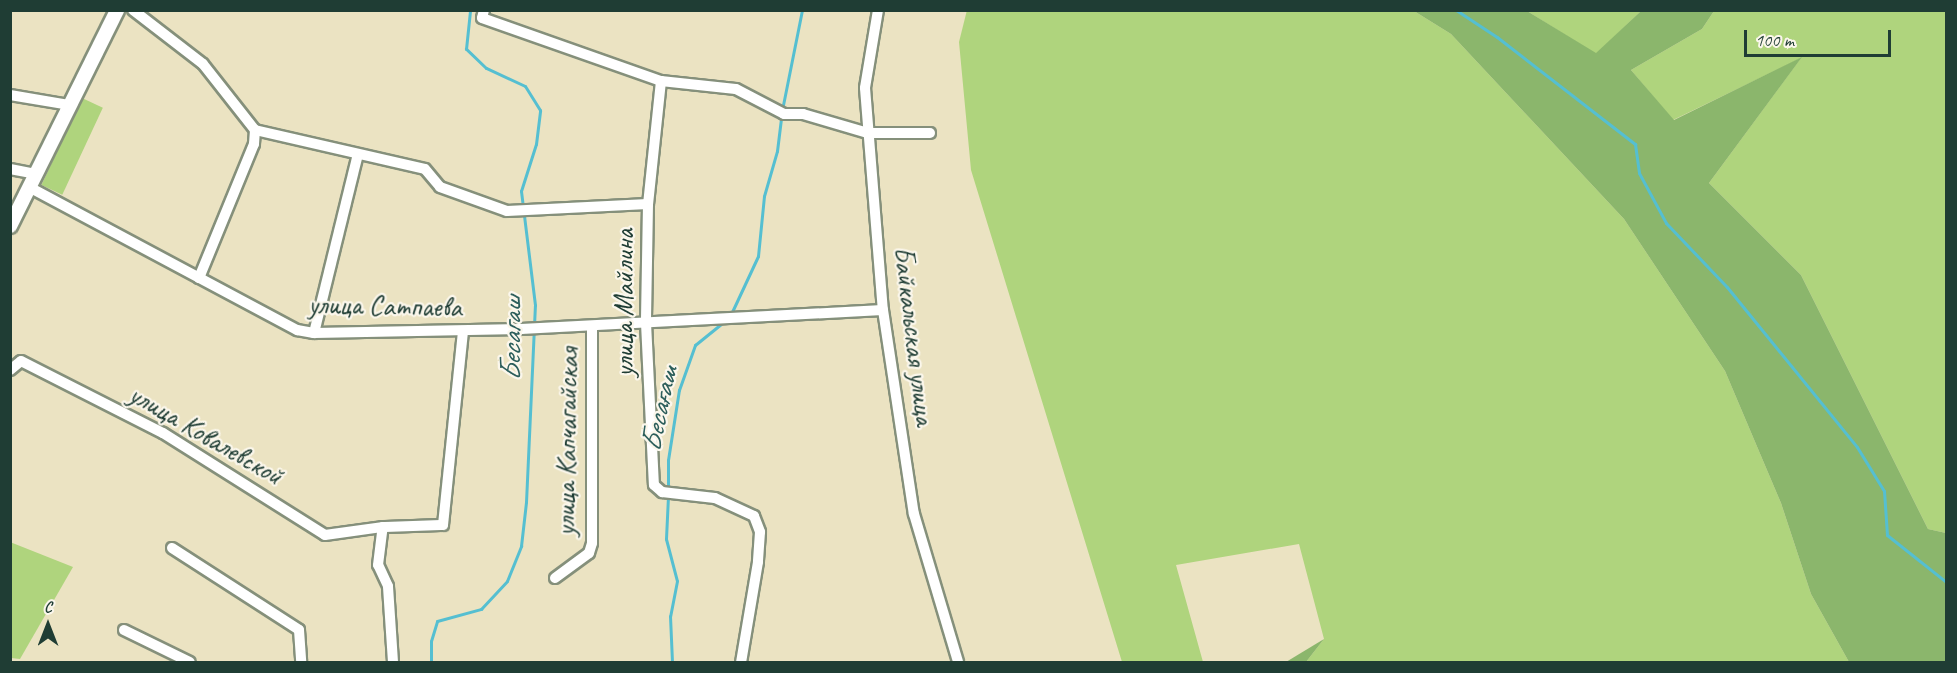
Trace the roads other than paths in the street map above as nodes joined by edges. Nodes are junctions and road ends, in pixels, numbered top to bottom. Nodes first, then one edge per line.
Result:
1 (117, 10) edge
2 (134, 10) edge
3 (878, 10) edge
4 (483, 14) edge
5 (661, 81) junction
6 (10, 95) edge
7 (70, 105) junction
8 (255, 130) junction
9 (868, 133) junction
10 (930, 133) dead end
11 (358, 154) junction
12 (10, 169) edge
13 (36, 174) junction
14 (29, 188) junction
15 (648, 204) junction
16 (10, 226) edge
17 (199, 278) junction
18 (883, 310) junction
19 (646, 323) junction
20 (592, 326) junction
21 (463, 331) junction
22 (315, 333) junction
23 (10, 370) edge
24 (383, 527) junction
25 (172, 548) dead end
26 (555, 578) dead end
27 (124, 630) dead end
28 (190, 663) edge
29 (301, 663) edge
30 (393, 663) edge
31 (741, 663) edge
32 (958, 663) edge

1 - 7 main road
2 - 8 street
3 - 9 street, Байкальская улица
4 - 5 street
5 - 9 street
5 - 15 street, улица Майлина
6 - 7 street
7 - 13 main road
8 - 11 street
8 - 17 street
9 - 10 street
9 - 18 street, Байкальская улица
11 - 15 street
11 - 22 street
12 - 13 street
13 - 14 main road
14 - 16 main road
14 - 17 street, улица Сатпаева
15 - 19 street, улица Майлина
17 - 22 street, улица Сатпаева
18 - 19 street, улица Сатпаева
18 - 32 street, Байкальская улица
19 - 20 street, улица Сатпаева
19 - 31 street, улица Майлина
20 - 21 street, улица Сатпаева
20 - 26 street, улица Капчагайская
21 - 22 street, улица Сатпаева
21 - 24 street
23 - 24 street, улица Ковалевской
24 - 30 street
25 - 29 street
27 - 28 street

